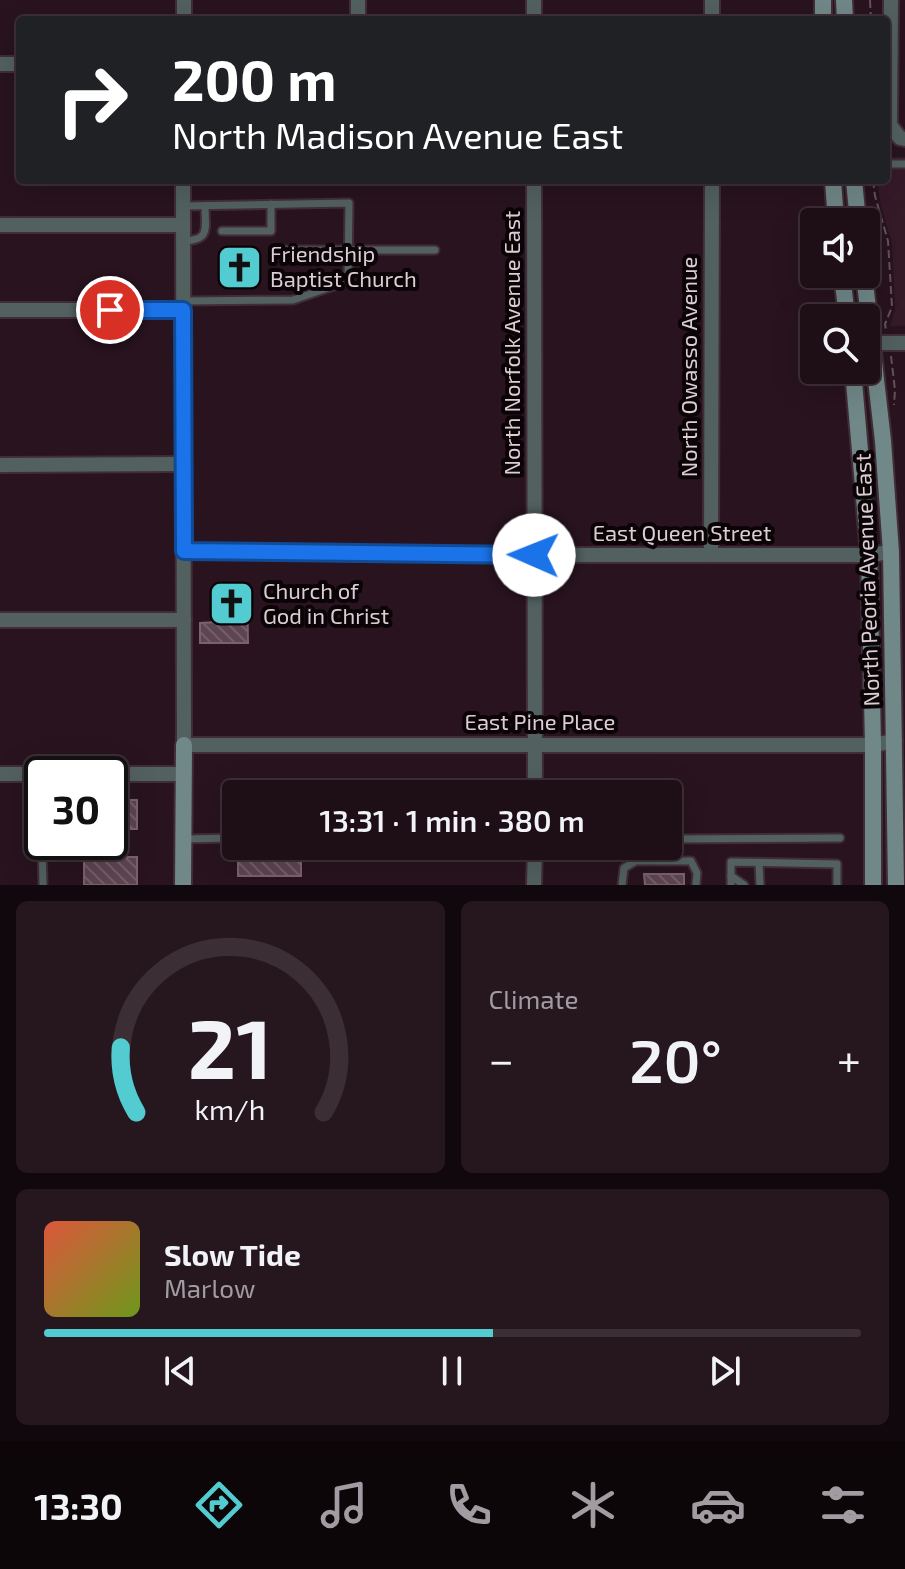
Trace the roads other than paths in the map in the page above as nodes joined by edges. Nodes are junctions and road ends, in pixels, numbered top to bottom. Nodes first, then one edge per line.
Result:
1 (891, 0) edge
2 (890, 23) edge
3 (183, 184) edge
4 (534, 184) edge
5 (712, 184) edge
6 (833, 184) edge
7 (854, 184) edge
8 (271, 204) junction
9 (183, 206) junction
10 (205, 206) junction
11 (835, 208) edge
12 (857, 208) edge
13 (0, 225) edge
14 (183, 225) junction
15 (213, 231) junction
16 (183, 241) junction
17 (276, 250) dead end
18 (348, 250) junction
19 (435, 250) dead end
20 (183, 305) junction
21 (0, 310) edge
22 (880, 343) edge
23 (905, 343) edge
24 (854, 384) edge
25 (878, 384) edge
26 (183, 464) junction
27 (0, 465) edge
28 (184, 551) junction
29 (891, 552) junction
30 (534, 555) junction
31 (711, 555) junction
32 (869, 555) junction
33 (0, 620) edge
34 (184, 620) junction
35 (895, 741) junction
36 (535, 744) junction
37 (184, 745) junction
38 (873, 745) junction
39 (0, 774) edge
40 (24, 774) edge
41 (128, 774) edge
42 (183, 774) junction
43 (535, 780) edge
44 (222, 838) edge
45 (840, 838) dead end
46 (183, 839) junction
47 (682, 839) edge
48 (42, 860) edge
49 (535, 860) edge
50 (759, 863) junction
51 (731, 881) edge
52 (43, 885) edge
53 (183, 885) edge
54 (534, 885) edge
55 (622, 885) edge
56 (696, 885) edge
57 (744, 885) edge
58 (760, 885) edge
59 (837, 885) edge
60 (873, 885) edge
61 (896, 885) edge

1 - 2 street
3 - 9 street
4 - 30 street, North Norfolk Avenue East
5 - 31 street, North Owasso Avenue
6 - 11 main road
7 - 12 main road
8 - 10 lane
8 - 15 lane
8 - 18 lane
9 - 10 lane
9 - 14 street
10 - 15 lane
13 - 14 street
14 - 16 street
15 - 16 lane
16 - 20 street
17 - 18 lane
18 - 19 lane
18 - 20 lane
20 - 21 street
20 - 26 street
22 - 23 street
24 - 32 main road, North Peoria Avenue East
25 - 29 main road, North Peoria Avenue East
26 - 27 street
26 - 28 street
28 - 30 street, East Queen Street
28 - 34 street
29 - 32 street, East Queen Street
29 - 35 main road, North Peoria Avenue East
30 - 31 street, East Queen Street
30 - 36 street, North Norfolk Avenue East
31 - 32 street, East Queen Street
32 - 38 main road, North Peoria Avenue East
33 - 34 street
34 - 37 street
35 - 38 street, East Pine Place
35 - 61 main road, North Peoria Avenue East
36 - 37 street, East Pine Place
36 - 38 street, East Pine Place
36 - 43 street, North Norfolk Avenue East
37 - 42 main road
38 - 60 main road, North Peoria Avenue East
39 - 40 street
41 - 42 street
42 - 46 main road
44 - 46 lane
45 - 47 lane
46 - 53 main road
48 - 52 lane
49 - 54 street
50 - 51 lane
50 - 58 lane
50 - 59 lane
51 - 57 lane
55 - 56 lane

